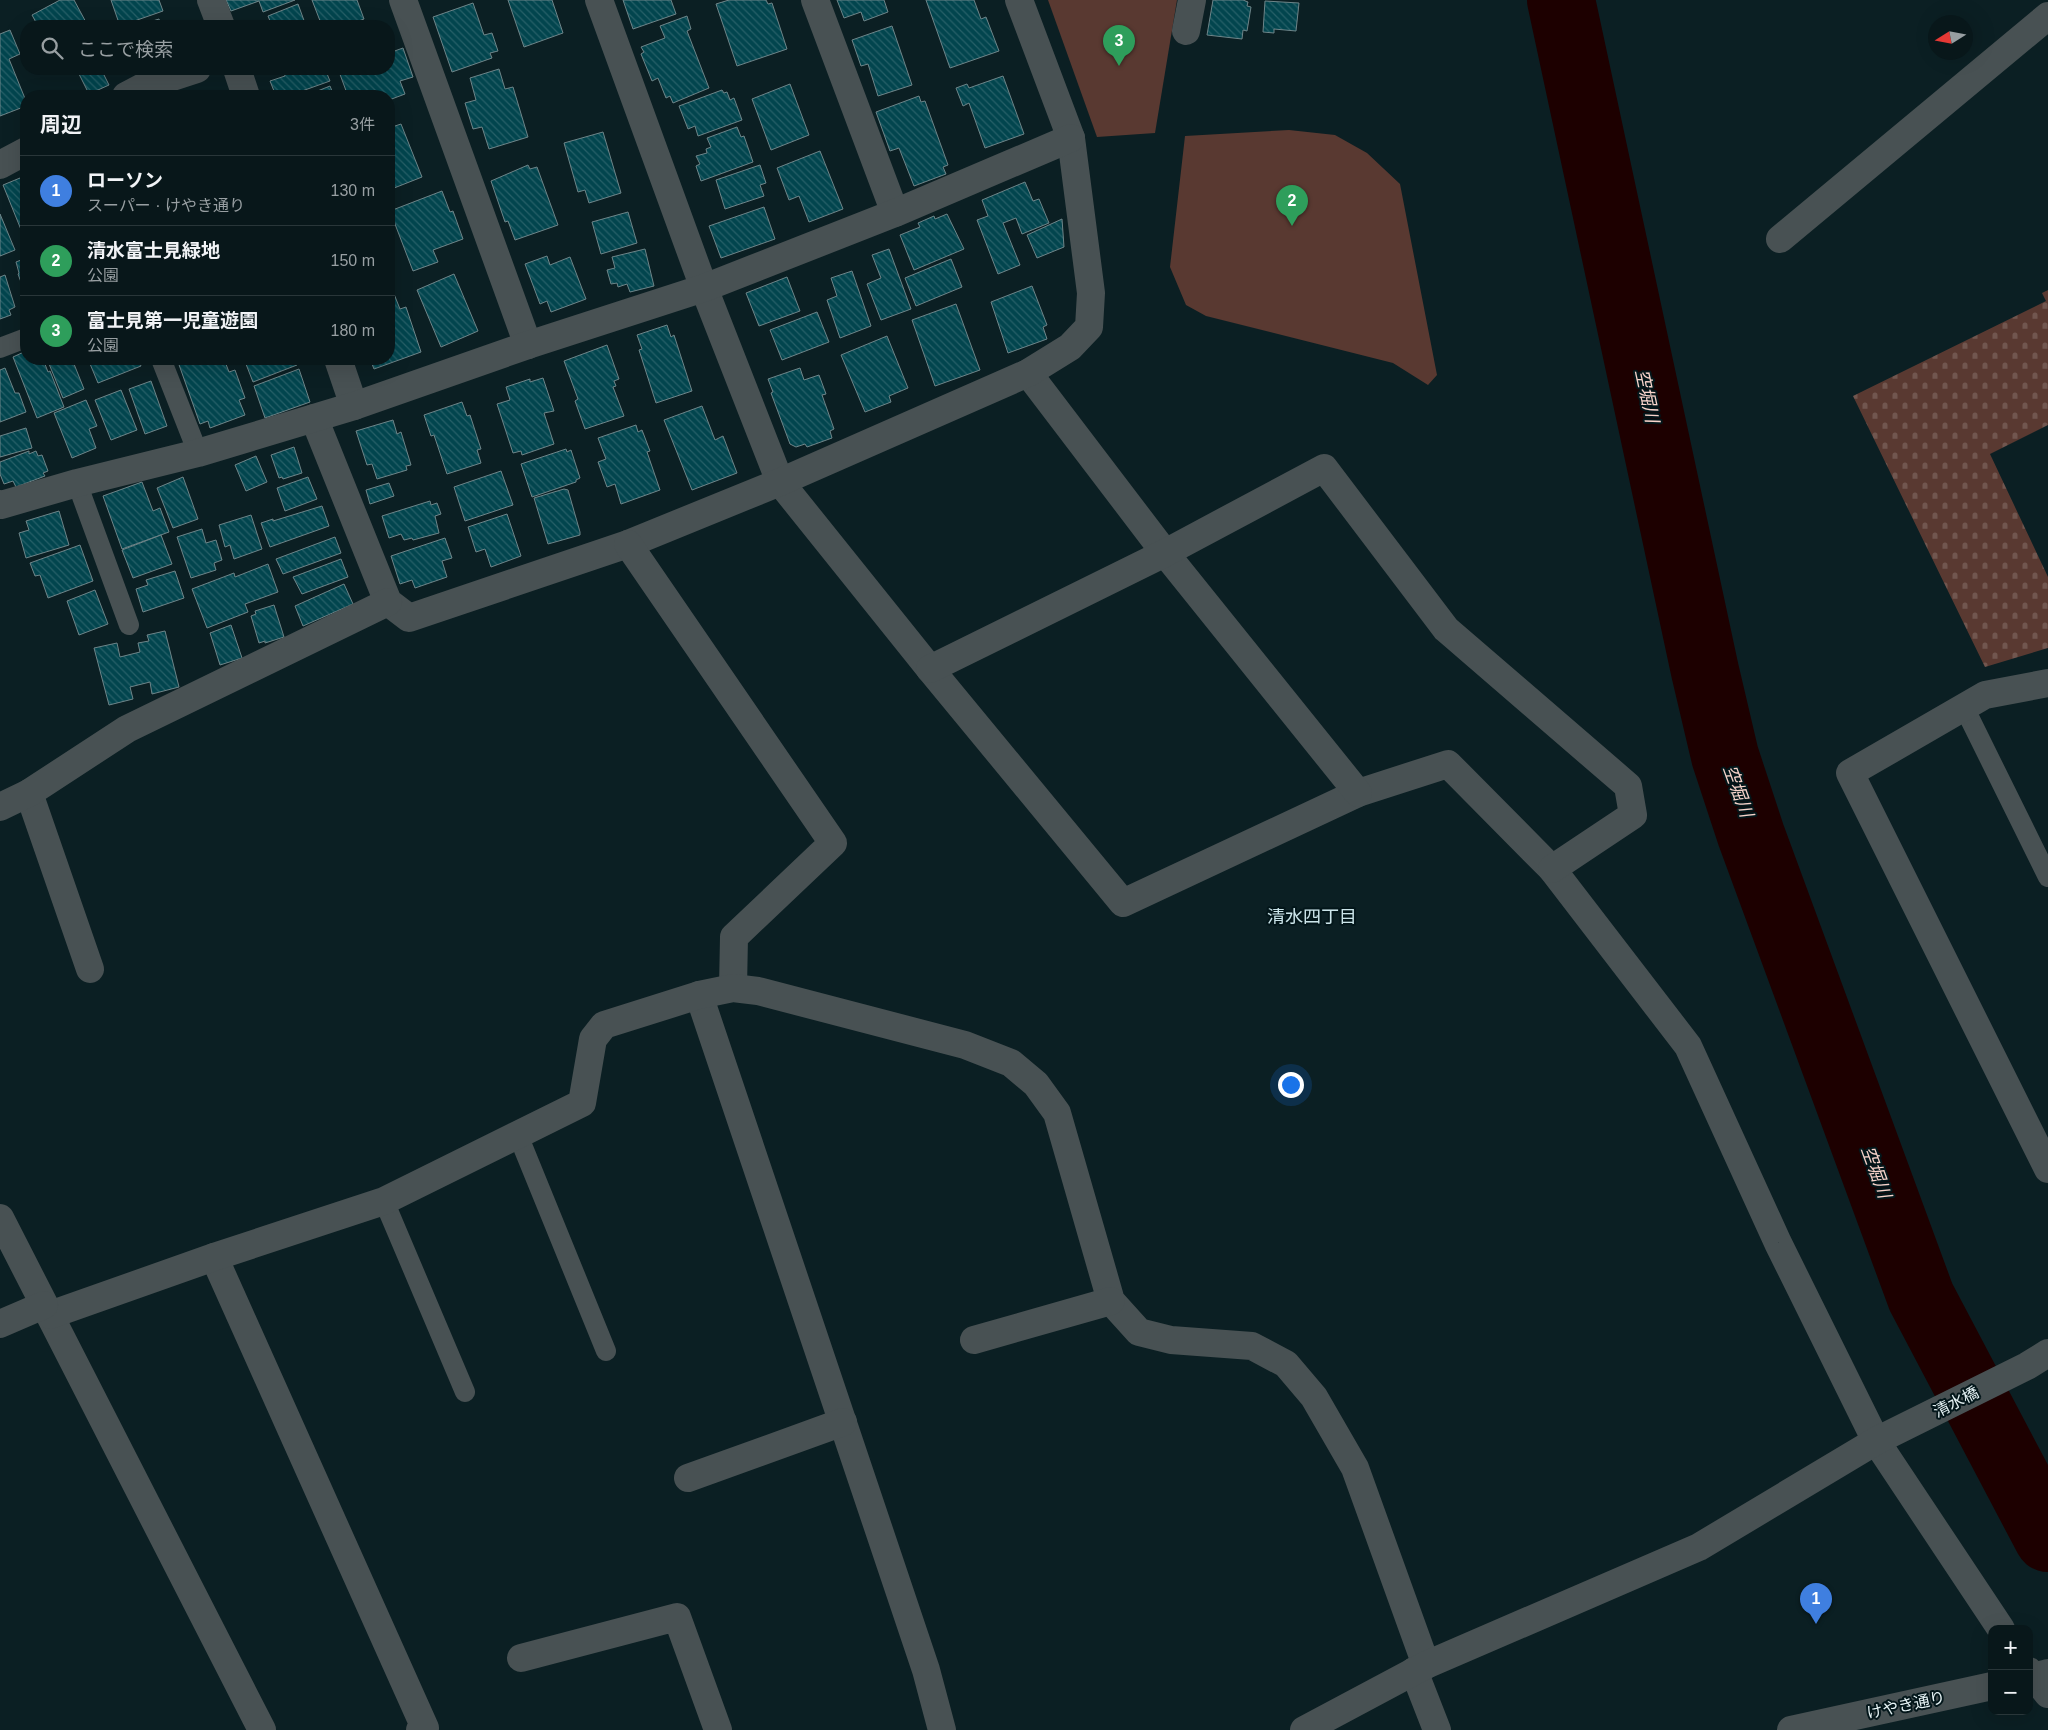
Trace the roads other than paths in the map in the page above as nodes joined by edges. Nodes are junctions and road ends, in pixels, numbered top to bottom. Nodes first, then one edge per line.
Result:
1 (211, 0) edge
2 (403, 0) edge
3 (599, 0) edge
4 (815, 0) edge
5 (1018, 0) edge
6 (1192, 0) edge
7 (2048, 16) edge
8 (219, 20) edge
9 (1186, 31) dead end
10 (179, 75) edge
11 (239, 75) edge
12 (137, 90) edge
13 (244, 90) edge
14 (1071, 138) junction
15 (20, 154) edge
16 (0, 165) edge
17 (895, 213) junction
18 (1780, 239) dead end
19 (704, 288) junction
20 (20, 340) edge
21 (528, 345) junction
22 (0, 348) edge
23 (163, 365) edge
24 (340, 365) edge
25 (1028, 372) junction
26 (354, 406) junction
27 (314, 418) junction
28 (198, 453) junction
29 (780, 482) junction
30 (77, 483) junction
31 (0, 504) edge
32 (628, 544) junction
33 (1165, 553) junction
34 (388, 602) junction
35 (129, 625) dead end
36 (930, 668) junction
37 (2048, 683) edge
38 (1964, 707) junction
39 (29, 793) junction
40 (1358, 793) junction
41 (0, 807) edge
42 (1552, 868) junction
43 (2048, 877) edge
44 (90, 969) dead end
45 (733, 988) junction
46 (698, 995) junction
47 (518, 1135) junction
48 (2048, 1169) edge
49 (384, 1201) junction
50 (0, 1218) edge
51 (214, 1257) junction
52 (1111, 1300) junction
53 (47, 1310) junction
54 (0, 1324) edge
55 (974, 1340) dead end
56 (606, 1351) dead end
57 (2038, 1360) edge
58 (465, 1392) dead end
59 (844, 1422) junction
60 (1881, 1439) junction
61 (688, 1478) dead end
62 (1998, 1625) edge
63 (521, 1658) dead end
64 (1420, 1668) junction
65 (1988, 1687) edge
66 (262, 1730) edge
67 (420, 1730) edge
68 (718, 1730) edge
69 (942, 1730) edge
70 (1304, 1730) edge
71 (1437, 1730) edge
72 (1791, 1730) edge

1 - 8 street
2 - 21 street
3 - 19 street
4 - 17 street
5 - 14 street
6 - 9 street
7 - 18 street
10 - 12 street
11 - 13 street
14 - 17 street
14 - 25 street
15 - 16 street
17 - 19 street
19 - 21 street
19 - 29 street
20 - 22 lane
21 - 26 street
23 - 28 lane
24 - 26 street
25 - 29 street
25 - 33 street
26 - 27 street
27 - 28 street
27 - 34 street
28 - 30 street
29 - 32 street
29 - 36 street
30 - 31 street
30 - 35 lane
32 - 34 street
32 - 45 street
33 - 36 street
33 - 40 street
33 - 42 street
34 - 39 street
36 - 40 street
37 - 38 street
38 - 43 lane
38 - 48 street
39 - 41 street
39 - 44 street
40 - 42 street
42 - 60 street
45 - 46 street
45 - 52 street
46 - 47 street
46 - 59 street
47 - 49 street
47 - 56 lane
49 - 51 street
49 - 58 lane
50 - 53 street
51 - 53 street
51 - 67 street
52 - 55 street
52 - 64 street
53 - 54 street
53 - 66 street
57 - 60 street, 清水橋
59 - 61 street
59 - 69 street
60 - 62 street
60 - 64 street, 清水橋
63 - 68 street
64 - 70 street, 清水橋
64 - 71 street
65 - 72 street, けやき通り

